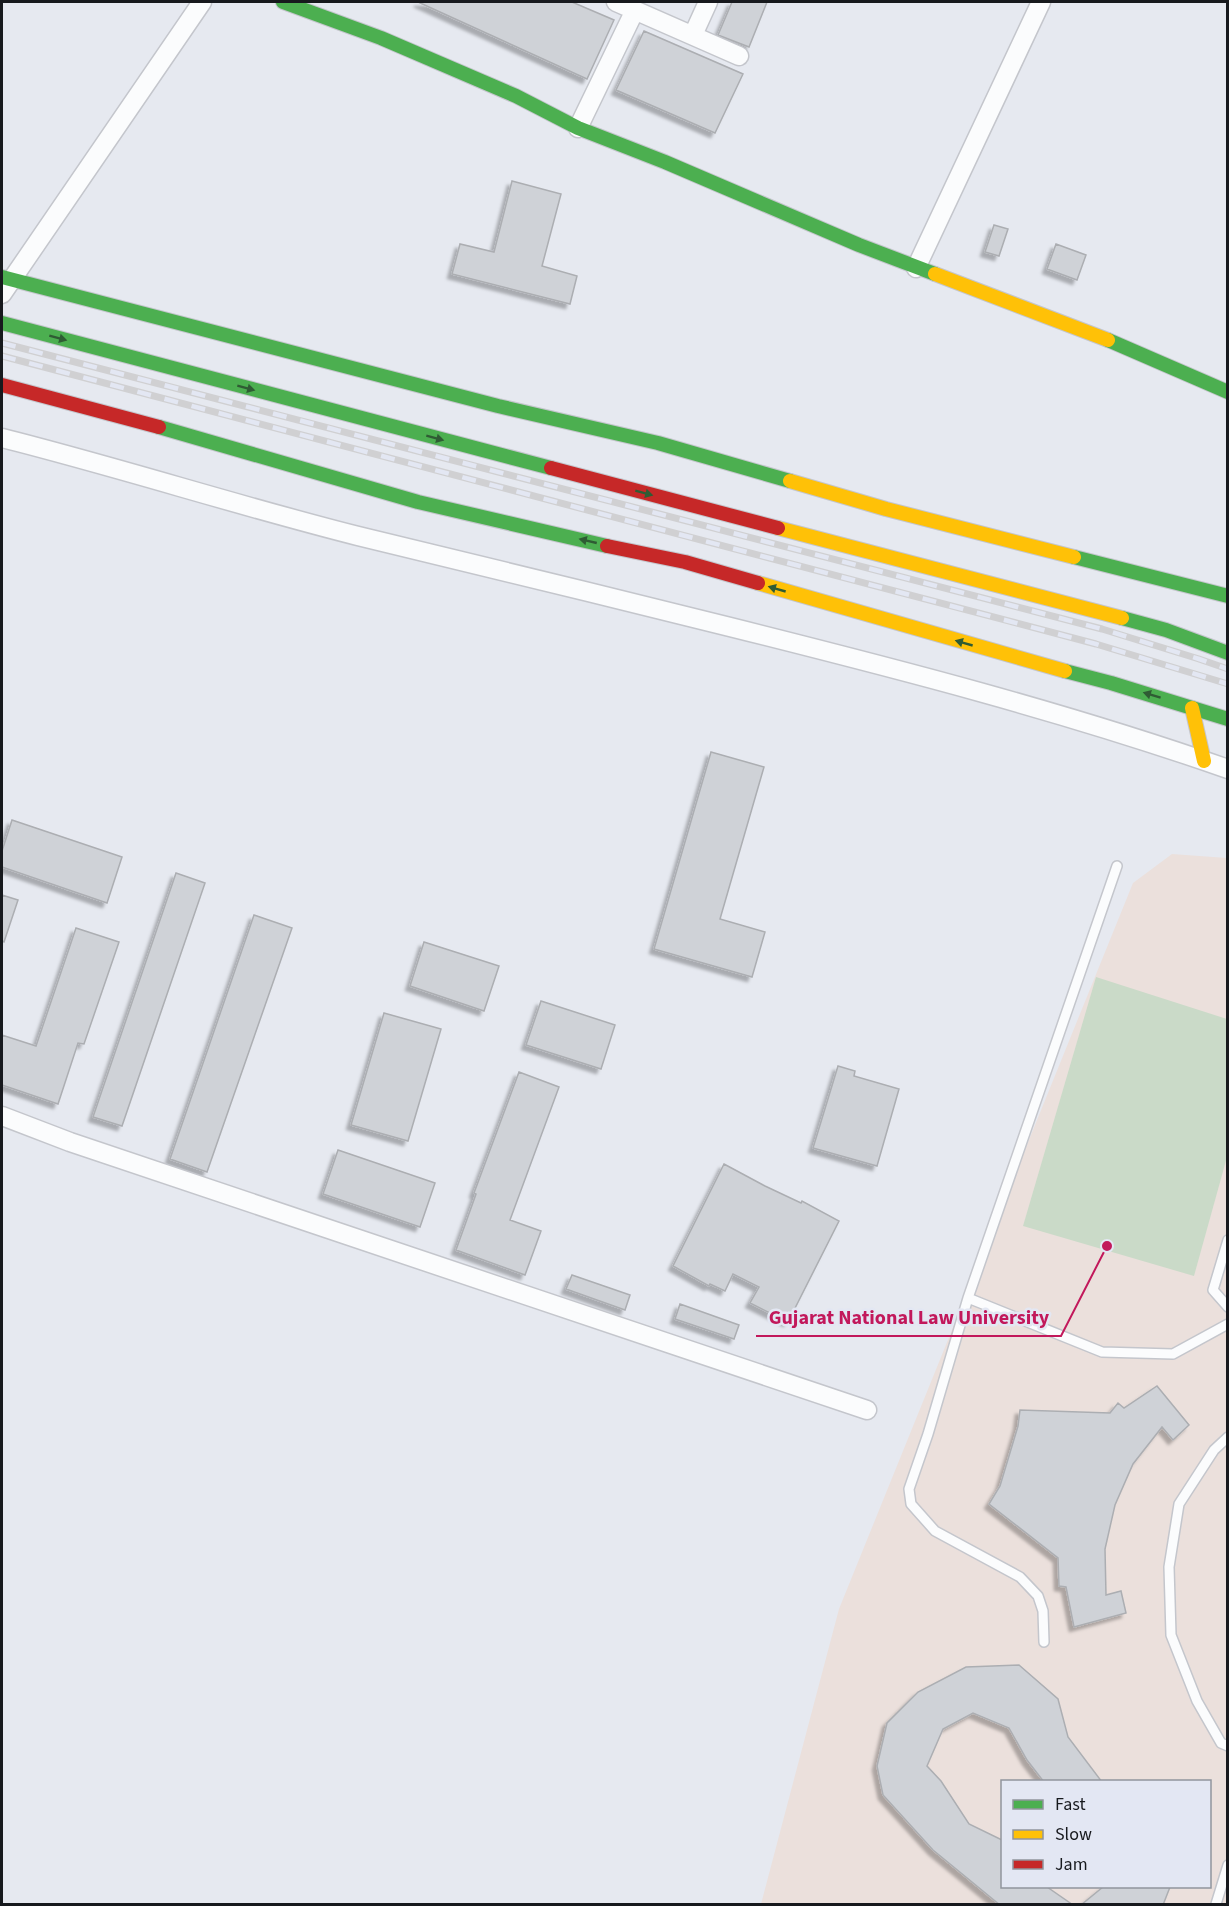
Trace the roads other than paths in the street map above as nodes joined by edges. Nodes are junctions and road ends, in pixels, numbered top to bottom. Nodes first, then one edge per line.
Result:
1 (202, 2) edge
2 (283, 2) edge
3 (616, 2) edge
4 (708, 2) edge
5 (1041, 2) edge
6 (635, 10) junction
7 (693, 35) junction
8 (739, 56) dead end
9 (578, 128) junction
10 (916, 268) junction
11 (5, 284) edge
12 (2, 323) edge
13 (2, 385) edge
14 (1227, 392) edge
15 (2, 438) edge
16 (1227, 596) edge
17 (1227, 653) edge
18 (1192, 708) junction
19 (1227, 719) edge
20 (1204, 761) junction
21 (1227, 769) edge
22 (1117, 866) dead end
23 (2, 1116) edge
24 (1227, 1240) edge
25 (968, 1298) junction
26 (1227, 1307) edge
27 (1227, 1324) edge
28 (867, 1410) dead end
29 (1227, 1437) edge
30 (1044, 1642) dead end
31 (1227, 1746) edge
32 (1227, 1865) edge
33 (1216, 1905) edge

1 - 11 street
2 - 9 street
3 - 6 street
4 - 7 street
5 - 10 street
6 - 7 street
6 - 9 street
7 - 8 street
9 - 10 street
10 - 14 street
11 - 16 street
12 -> 17 street
18 -> 13 street
15 - 20 street
18 - 19 street
18 - 20 street
20 - 21 street
22 - 25 lane
23 - 28 street
24 - 26 lane
25 - 27 lane
25 - 30 lane
29 - 31 lane
32 - 33 lane

